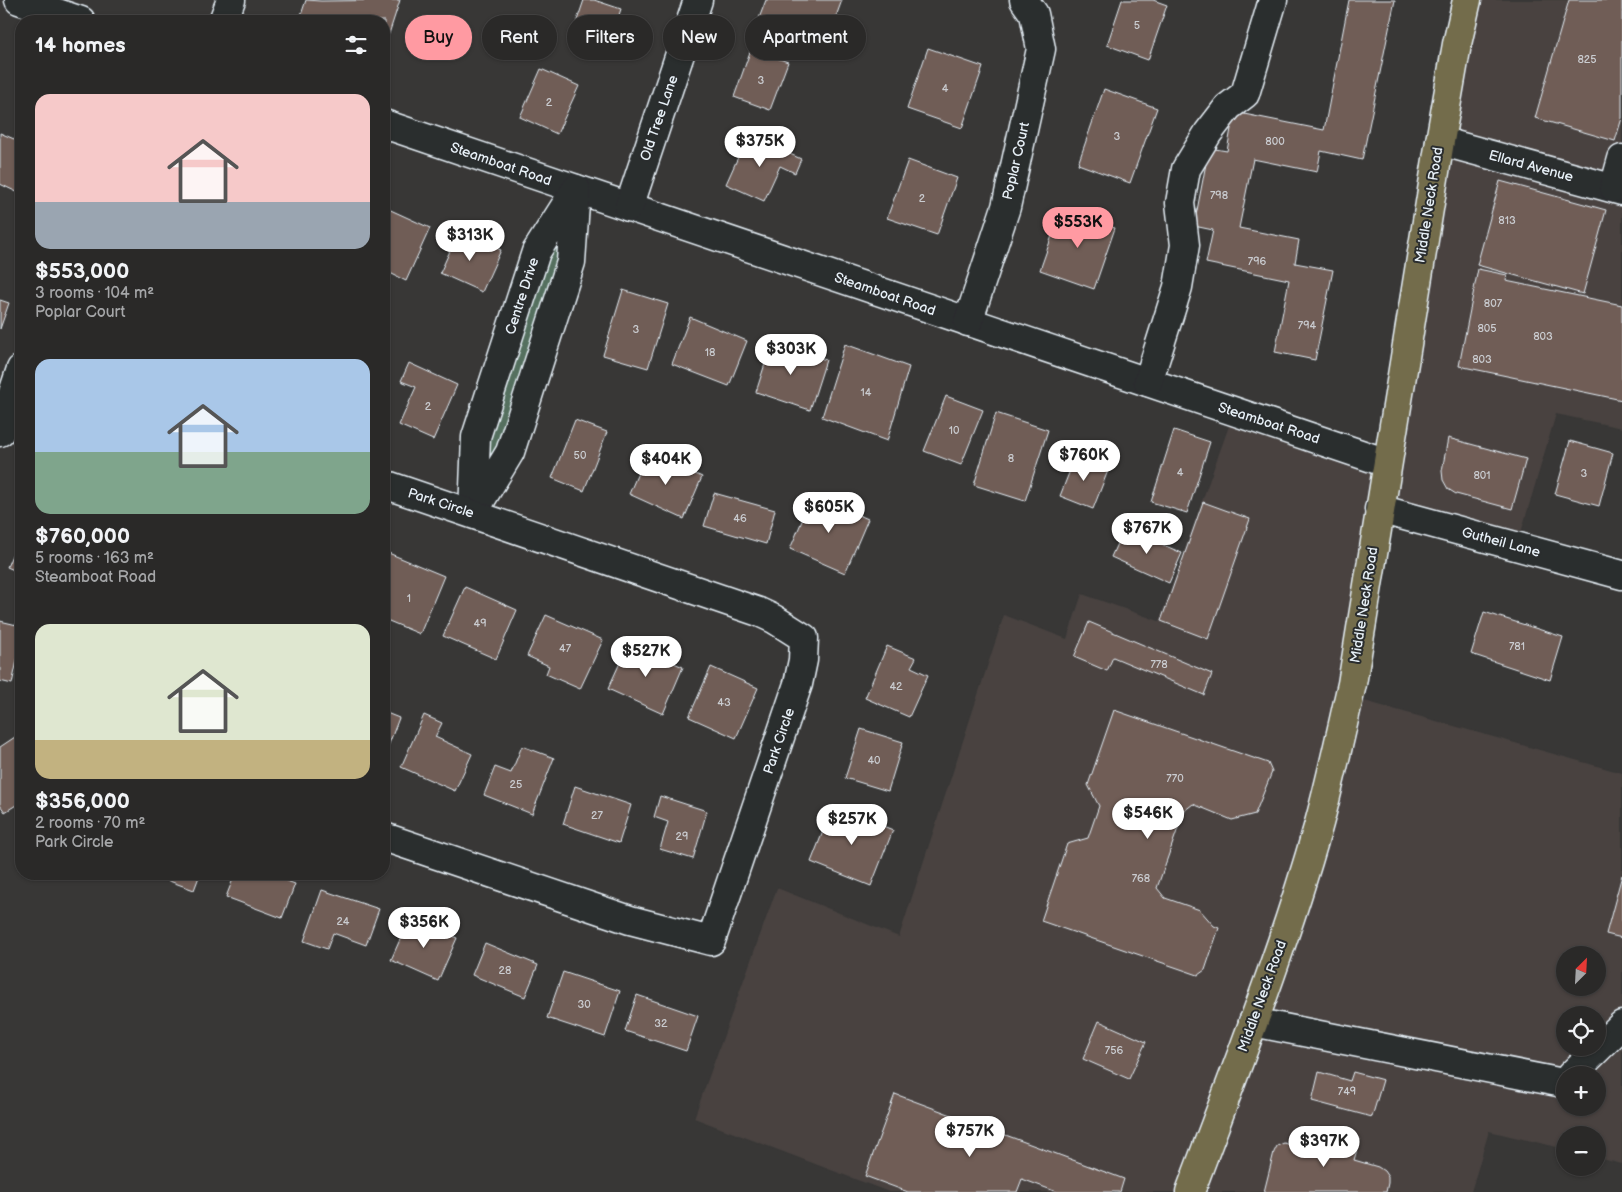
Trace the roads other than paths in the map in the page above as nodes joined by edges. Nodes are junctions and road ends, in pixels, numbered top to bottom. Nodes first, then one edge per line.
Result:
1 (19, 0) edge
2 (231, 0) edge
3 (698, 0) edge
4 (1024, 0) edge
5 (1273, 0) edge
6 (1467, 0) edge
7 (63, 15) edge
8 (226, 15) edge
9 (390, 126) edge
10 (1440, 141) junction
11 (1622, 159) edge
12 (576, 189) junction
13 (1618, 190) edge
14 (629, 207) junction
15 (968, 322) junction
16 (1148, 382) junction
17 (15, 387) edge
18 (0, 432) edge
19 (1387, 463) junction
20 (390, 486) edge
21 (1379, 509) junction
22 (473, 514) junction
23 (1622, 575) edge
24 (390, 839) edge
25 (1253, 1022) junction
26 (1622, 1025) edge
27 (1580, 1066) edge
28 (1556, 1082) edge
29 (1190, 1192) edge

1 - 7 street
2 - 8 street
3 - 14 street, Old Tree Lane
4 - 15 street, Poplar Court
5 - 16 street
6 - 10 main road, Middle Neck Road
9 - 12 street, Steamboat Road
10 - 13 street, Ellard Avenue
10 - 19 main road, Middle Neck Road
11 - 13 street
12 - 14 street, Steamboat Road
12 - 22 street
12 - 22 street, Centre Drive
14 - 15 street, Steamboat Road
15 - 16 street, Steamboat Road
16 - 19 street, Steamboat Road
17 - 18 street
19 - 21 main road, Middle Neck Road
20 - 22 street, Park Circle
21 - 23 street, Gutheil Lane
21 - 25 main road, Middle Neck Road
22 - 24 street, Park Circle
25 - 28 street
25 - 29 main road, Middle Neck Road
26 - 27 street

